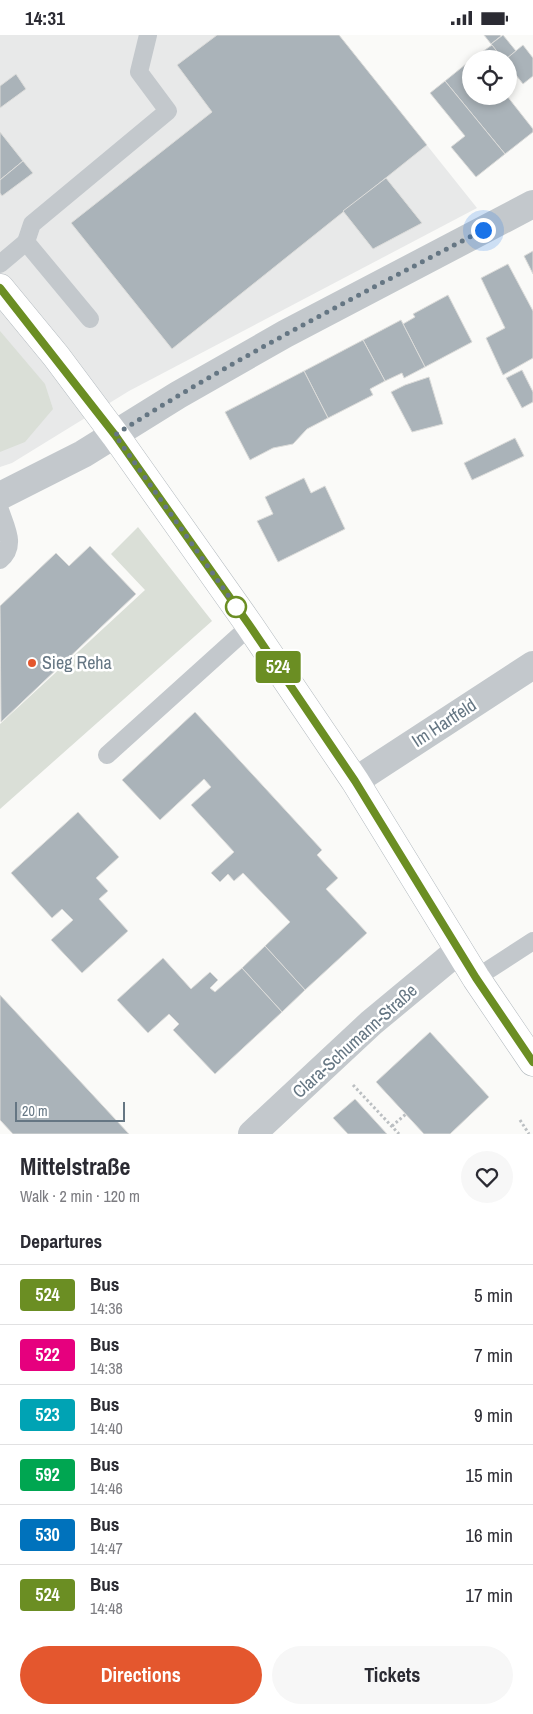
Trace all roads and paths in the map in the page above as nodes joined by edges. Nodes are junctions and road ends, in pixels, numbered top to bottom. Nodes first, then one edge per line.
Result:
1 (148, 35) edge
2 (533, 204) edge
3 (26, 242) junction
4 (0, 264) edge
5 (0, 288) edge
6 (90, 319) dead end
7 (115, 435) junction
8 (0, 496) edge
9 (0, 510) edge
10 (0, 560) edge
11 (250, 626) junction
12 (533, 665) edge
13 (108, 755) dead end
14 (355, 781) junction
15 (533, 941) edge
16 (460, 950) junction
17 (476, 978) junction
18 (331, 1061) junction
19 (533, 1062) edge
20 (406, 1114) dead end
21 (520, 1120) dead end
22 (392, 1126) junction
23 (252, 1134) edge
24 (399, 1134) edge
25 (529, 1134) edge

1 - 3 lane
2 - 7 street
3 - 4 lane
3 - 6 lane
5 - 7 main road
7 - 8 street
7 - 11 main road
9 - 10 lane
11 - 13 lane
11 - 14 main road
12 - 14 street, Im Hartfeld
14 - 16 main road
15 - 17 lane
16 - 17 main road
16 - 18 street, Clara-Schumann-Straße
17 - 19 main road
18 - 22 path
18 - 23 street, Clara-Schumann-Straße
20 - 22 path
21 - 25 path
22 - 24 path

